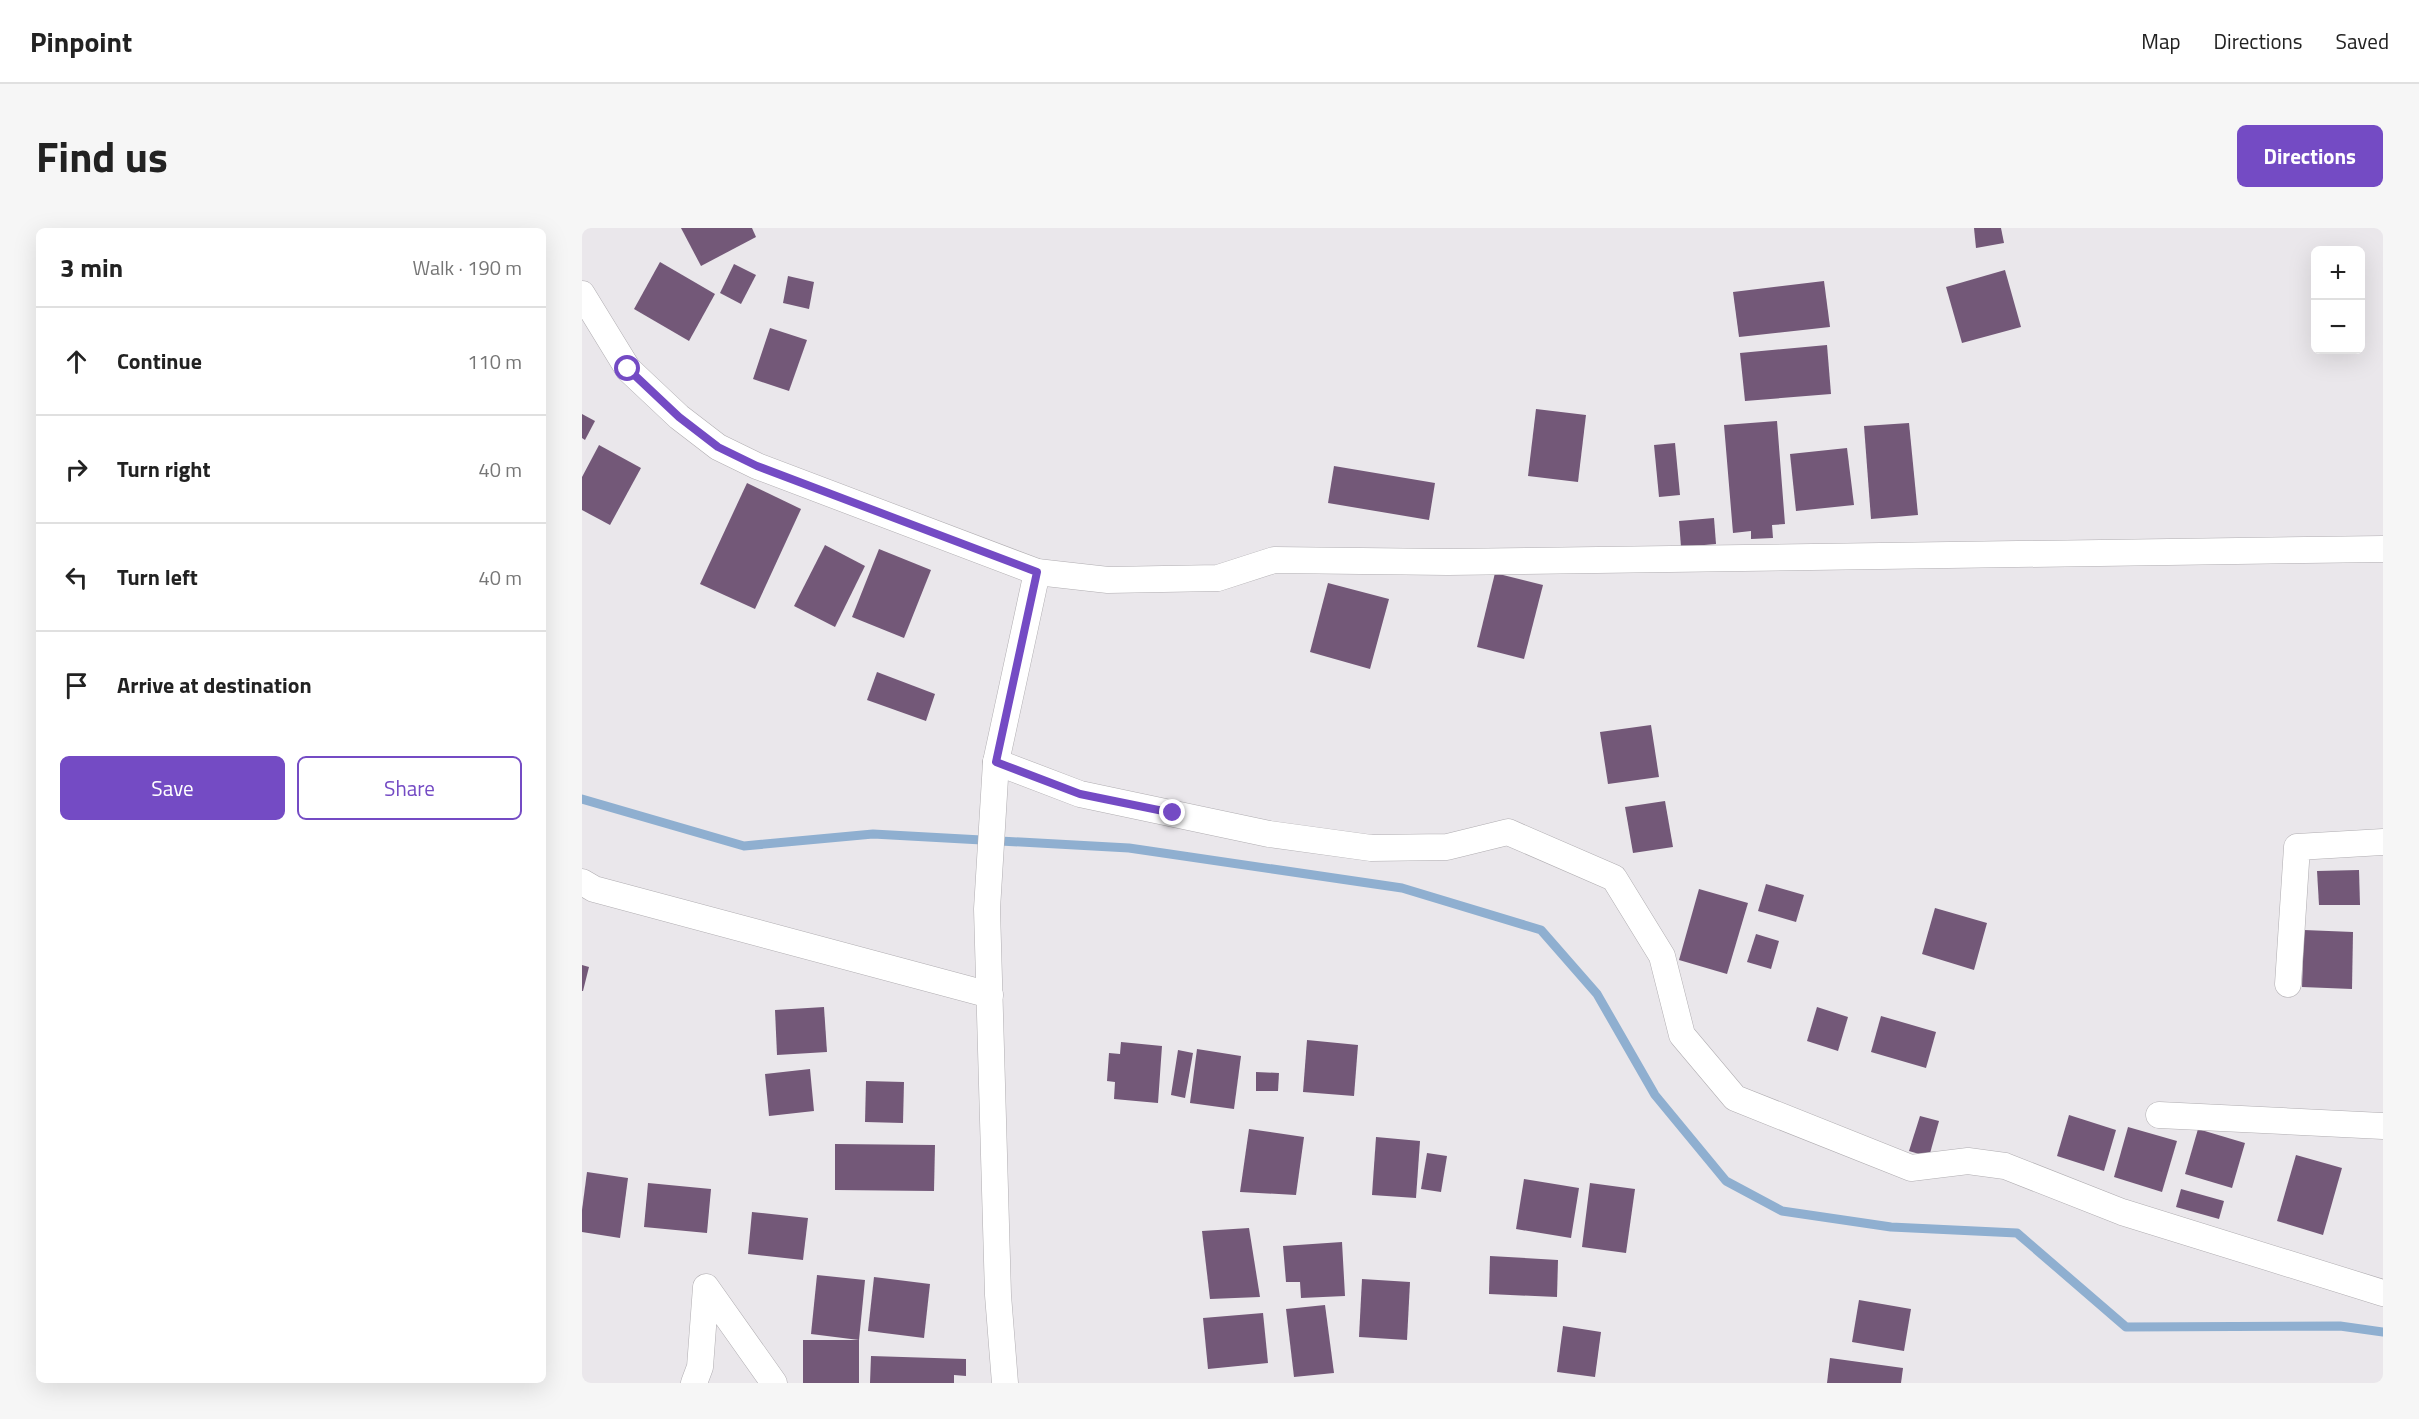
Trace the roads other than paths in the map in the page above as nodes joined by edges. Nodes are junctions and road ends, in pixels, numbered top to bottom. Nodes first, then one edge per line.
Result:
1 (582, 294) edge
2 (2383, 549) edge
3 (1037, 572) junction
4 (996, 762) junction
5 (2383, 842) edge
6 (582, 882) edge
7 (2288, 984) dead end
8 (990, 995) junction
9 (2159, 1115) dead end
10 (2383, 1126) edge
11 (2383, 1293) edge
12 (694, 1383) edge
13 (774, 1383) edge
14 (1005, 1383) edge

1 - 3 street
2 - 3 street
3 - 4 street
4 - 8 street
4 - 11 street
5 - 7 street
6 - 8 street
8 - 14 street
9 - 10 street
12 - 13 street

